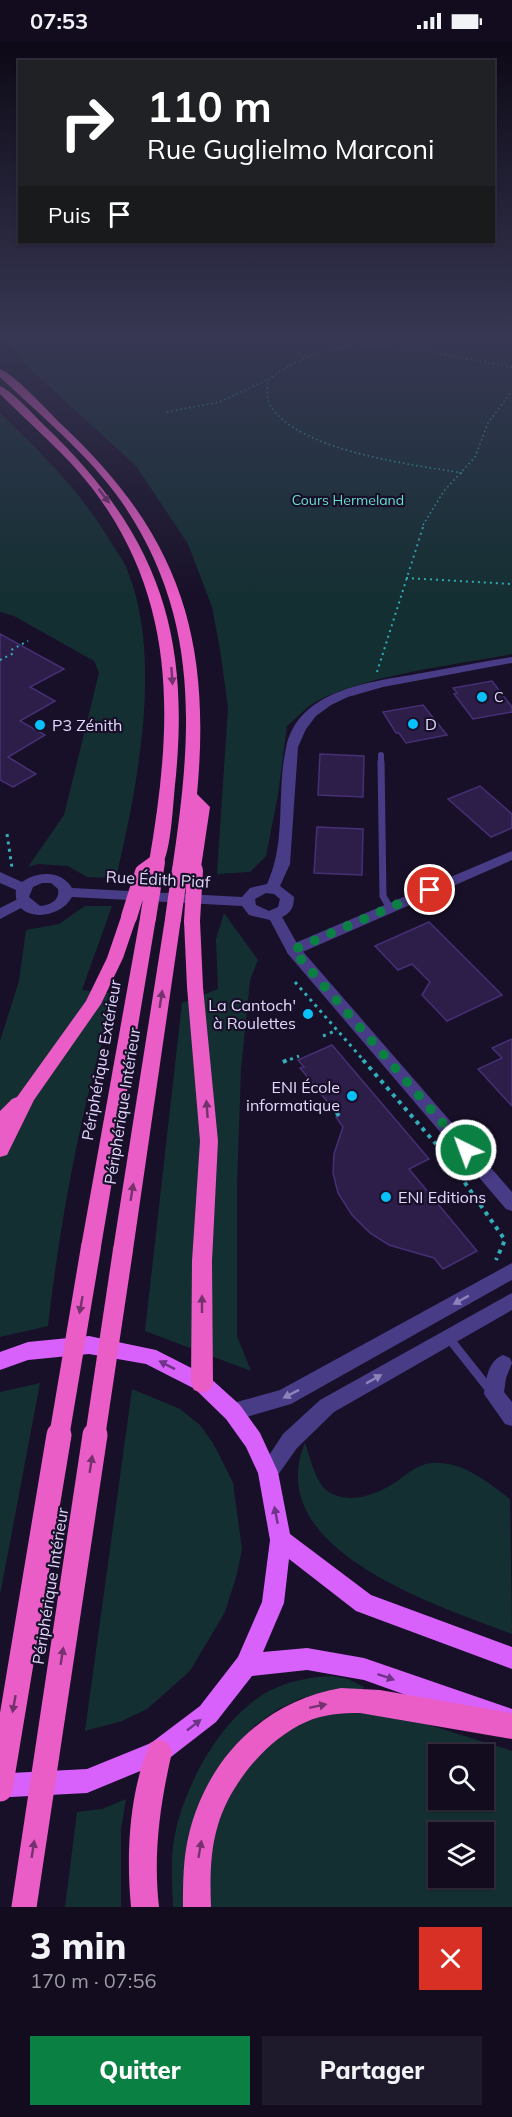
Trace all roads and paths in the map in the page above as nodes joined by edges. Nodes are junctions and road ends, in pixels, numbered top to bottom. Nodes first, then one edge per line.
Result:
1 (34, 422) edge
2 (51, 422) edge
3 (290, 422) edge
4 (490, 422) edge
5 (462, 473) junction
6 (406, 578) junction
7 (512, 584) edge
8 (28, 641) dead end
9 (0, 660) edge
10 (512, 660) edge
11 (377, 672) dead end
12 (381, 754) dead end
13 (7, 834) dead end
14 (512, 855) edge
15 (157, 862) junction
16 (187, 870) junction
17 (6, 874) edge
18 (21, 887) junction
19 (272, 888) junction
20 (67, 892) junction
21 (248, 902) junction
22 (20, 903) junction
23 (390, 909) junction
24 (0, 914) edge
25 (274, 915) junction
26 (293, 950) junction
27 (295, 982) dead end
28 (337, 1030) junction
29 (323, 1036) dead end
30 (299, 1056) dead end
31 (283, 1062) dead end
32 (27, 1096) junction
33 (321, 1110) dead end
34 (339, 1116) dead end
35 (0, 1123) edge
36 (0, 1150) edge
37 (512, 1204) edge
38 (503, 1266) edge
39 (512, 1301) edge
40 (448, 1337) junction
41 (0, 1361) edge
42 (503, 1364) dead end
43 (202, 1383) junction
44 (494, 1394) junction
45 (232, 1412) junction
46 (512, 1417) edge
47 (268, 1472) junction
48 (281, 1540) junction
49 (512, 1658) edge
50 (246, 1665) junction
51 (512, 1720) edge
52 (512, 1726) edge
53 (159, 1752) junction
54 (0, 1782) edge
55 (0, 1789) edge
56 (24, 1907) edge
57 (145, 1907) edge
58 (197, 1907) edge

1 -> 15 highway, Périphérique Extérieur
2 - 16 highway, Périphérique Intérieur
3 - 5 path
4 - 5 path
5 - 6 path
6 - 7 path
6 - 11 path
8 - 9 path
10 - 19 street
12 - 23 lane
13 - 17 path
14 - 23 street
15 - 32 highway, bridge
15 -> 55 highway, Périphérique Extérieur, bridge
43 -> 16 highway, bridge
56 -> 16 highway, Périphérique Intérieur, bridge
17 - 18 street
18 - 20 street
18 - 22 street
19 - 21 street
19 - 25 street
20 - 21 street, Rue Édith Piaf
20 - 22 street
21 - 25 street
22 - 24 street
23 - 26 street
25 - 26 street
26 - 37 street
27 - 28 path
28 - 29 path
28 - 38 path
30 - 31 path
32 - 35 highway
32 - 36 highway
33 - 34 path
38 -> 45 street
39 - 40 street
40 - 44 lane
47 -> 40 street
43 -> 41 main road
42 - 44 street
43 - 45 main road
44 - 46 street
45 - 47 main road
48 -> 47 main road
48 - 49 main road
48 - 50 main road
50 -> 51 main road
53 -> 50 main road
58 -> 52 highway
53 - 54 main road
53 - 57 highway

